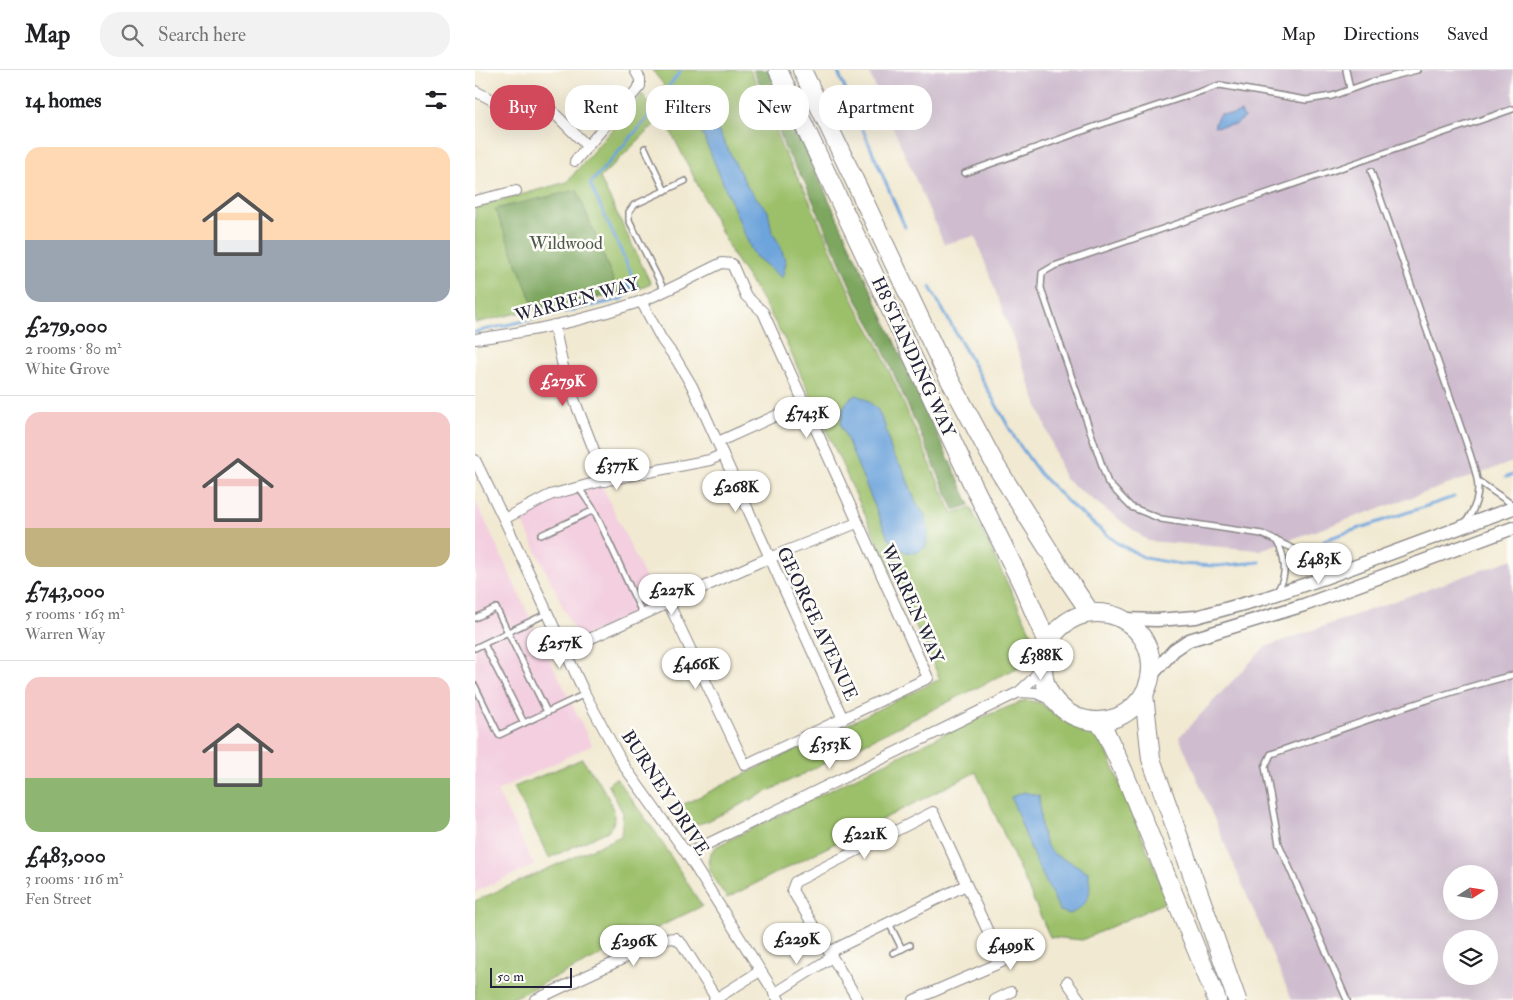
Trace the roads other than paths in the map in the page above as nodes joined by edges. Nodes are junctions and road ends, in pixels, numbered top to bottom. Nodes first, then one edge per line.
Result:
1 (635, 70) edge
2 (778, 70) edge
3 (802, 70) edge
4 (1346, 70) edge
5 (1417, 70) edge
6 (1350, 89) junction
7 (475, 90) edge
8 (1513, 109) edge
9 (587, 146) junction
10 (645, 148) dead end
11 (575, 160) dead end
12 (1371, 171) dead end
13 (965, 173) dead end
14 (685, 181) dead end
15 (516, 191) dead end
16 (665, 191) junction
17 (475, 201) edge
18 (664, 290) junction
19 (641, 301) junction
20 (554, 325) junction
21 (475, 339) edge
22 (804, 403) junction
23 (718, 442) junction
24 (723, 454) junction
25 (475, 460) edge
26 (605, 481) junction
27 (1478, 481) junction
28 (579, 487) junction
29 (1513, 506) edge
30 (594, 510) junction
31 (504, 518) junction
32 (857, 523) junction
33 (1463, 526) junction
34 (1513, 528) edge
35 (541, 535) dead end
36 (1275, 540) junction
37 (769, 558) junction
38 (1324, 578) junction
39 (1276, 594) junction
40 (669, 604) junction
41 (1087, 608) junction
42 (548, 614) junction
43 (643, 615) junction
44 (475, 618) edge
45 (1124, 619) junction
46 (508, 633) junction
47 (485, 644) junction
48 (1047, 645) junction
49 (475, 648) edge
50 (565, 650) junction
51 (1042, 665) junction
52 (1513, 675) edge
53 (1151, 677) junction
54 (475, 686) edge
55 (1019, 692) junction
56 (585, 694) junction
57 (1144, 694) junction
58 (1055, 701) junction
59 (547, 712) junction
60 (843, 719) junction
61 (524, 723) junction
62 (1101, 726) junction
63 (687, 854) junction
64 (966, 885) junction
65 (889, 923) junction
66 (910, 946) dead end
67 (902, 949) junction
68 (893, 953) dead end
69 (831, 955) junction
70 (760, 971) junction
71 (1067, 982) dead end
72 (1011, 992) dead end
73 (777, 997) edge
74 (718, 999) edge
75 (535, 1000) edge
76 (858, 1000) edge
77 (914, 1000) edge
78 (995, 1000) edge
79 (1080, 1000) edge
80 (1217, 1000) edge
81 (1237, 1000) edge
82 (1347, 1000) edge

1 - 9 street
2 - 48 highway, H8 STANDING WAY
3 - 41 highway, H8 STANDING WAY
4 - 6 lane
5 - 6 lane
6 - 13 lane
7 - 9 street
8 - 36 lane
9 - 11 street
10 - 16 lane
12 - 27 lane
14 - 16 lane
15 - 17 street
16 - 18 lane
18 - 19 street, WARREN WAY
18 - 22 street, WARREN WAY
19 - 20 street, WARREN WAY
19 - 23 street, GEORGE AVENUE
20 - 21 street, WARREN WAY
20 - 26 street
22 - 23 street
22 - 32 street, WARREN WAY
23 - 24 street, GEORGE AVENUE
24 - 26 street
24 - 37 street, GEORGE AVENUE
25 - 31 street, BURNEY DRIVE
26 - 28 street
27 - 29 lane
27 - 33 lane
28 - 30 lane
28 - 31 street
29 - 33 street
30 - 35 lane
30 - 43 lane
31 - 42 street, BURNEY DRIVE
32 - 37 street
32 - 60 street, WARREN WAY
33 - 38 street
34 - 53 street
36 - 38 lane
36 - 39 lane
37 - 40 street
37 - 60 street, GEORGE AVENUE
38 - 39 street
39 - 45 street
40 - 43 street
40 - 60 street, WARREN WAY
41 - 45 highway
41 - 48 highway
42 - 46 lane
42 - 50 street, BURNEY DRIVE
43 - 50 street
44 - 46 lane
45 - 53 highway
46 - 47 lane
46 - 59 lane
47 - 49 lane
47 - 61 lane
48 - 51 highway
50 - 56 street, BURNEY DRIVE
51 - 55 street
51 - 58 highway
52 - 82 lane
53 - 57 highway
54 - 61 lane
55 - 58 street
55 - 63 street
56 - 59 lane
56 - 63 street, BURNEY DRIVE
57 - 62 highway
57 - 81 highway
58 - 62 highway
59 - 61 lane
62 - 80 highway
63 - 70 street, BURNEY DRIVE
64 - 65 street
64 - 69 street
64 - 77 street
65 - 67 lane
65 - 69 street
66 - 67 lane
67 - 68 lane
69 - 73 street
69 - 76 street
70 - 73 street, BURNEY DRIVE
70 - 74 street
71 - 79 street
72 - 78 street
74 - 75 street

